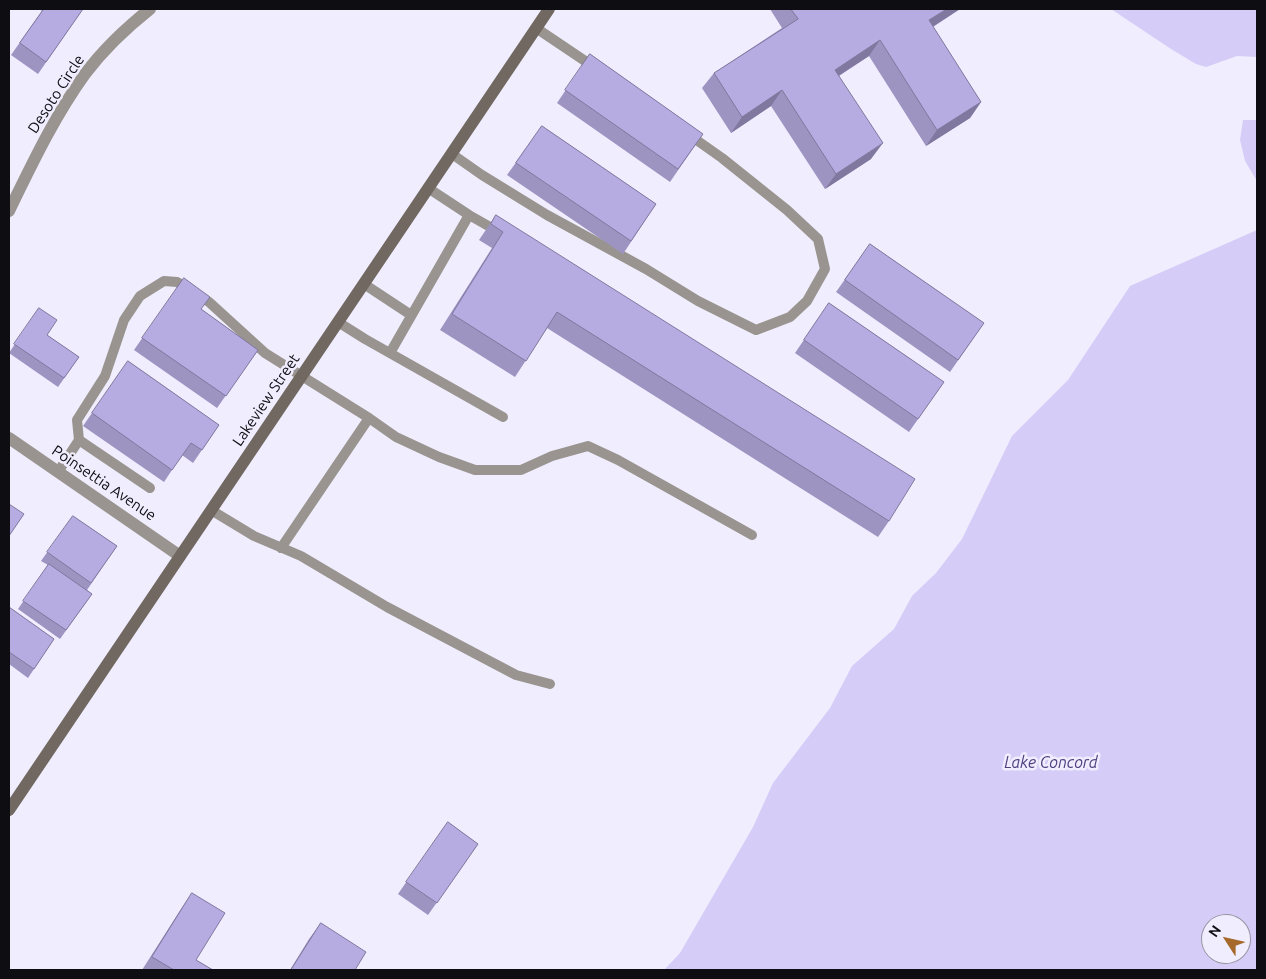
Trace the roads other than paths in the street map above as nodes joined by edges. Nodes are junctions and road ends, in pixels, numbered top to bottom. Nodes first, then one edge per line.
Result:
1 (150, 9) edge
2 (549, 9) edge
3 (140, 13) edge
4 (536, 28) junction
5 (604, 74) edge
6 (682, 130) edge
7 (452, 154) junction
8 (428, 188) junction
9 (9, 211) edge
10 (469, 215) junction
11 (511, 240) edge
12 (364, 284) junction
13 (411, 315) junction
14 (338, 322) junction
15 (390, 353) junction
16 (302, 375) junction
17 (503, 417) dead end
18 (369, 418) junction
19 (9, 438) edge
20 (79, 440) junction
21 (58, 472) junction
22 (150, 488) dead end
23 (211, 510) junction
24 (752, 536) dead end
25 (281, 548) junction
26 (180, 556) junction
27 (550, 684) dead end
28 (9, 810) edge

1 - 3 street, Desoto Circle
2 - 4 street, Lakeview Street
3 - 9 street, Desoto Circle
4 - 5 lane
4 - 7 street, Lakeview Street
6 - 7 lane
7 - 8 street, Lakeview Street
8 - 10 lane
8 - 12 street, Lakeview Street
10 - 11 lane
10 - 13 lane
12 - 13 lane
12 - 14 street, Lakeview Street
13 - 15 lane
14 - 15 lane
14 - 16 street, Lakeview Street
15 - 17 lane
16 - 18 lane
16 - 20 lane
16 - 23 street, Lakeview Street
18 - 24 lane
18 - 25 lane
19 - 21 street, Poinsettia Avenue
20 - 21 lane
20 - 22 lane
21 - 26 street, Poinsettia Avenue
23 - 25 lane
23 - 26 street, Lakeview Street
25 - 27 lane
26 - 28 street, Lakeview Street

